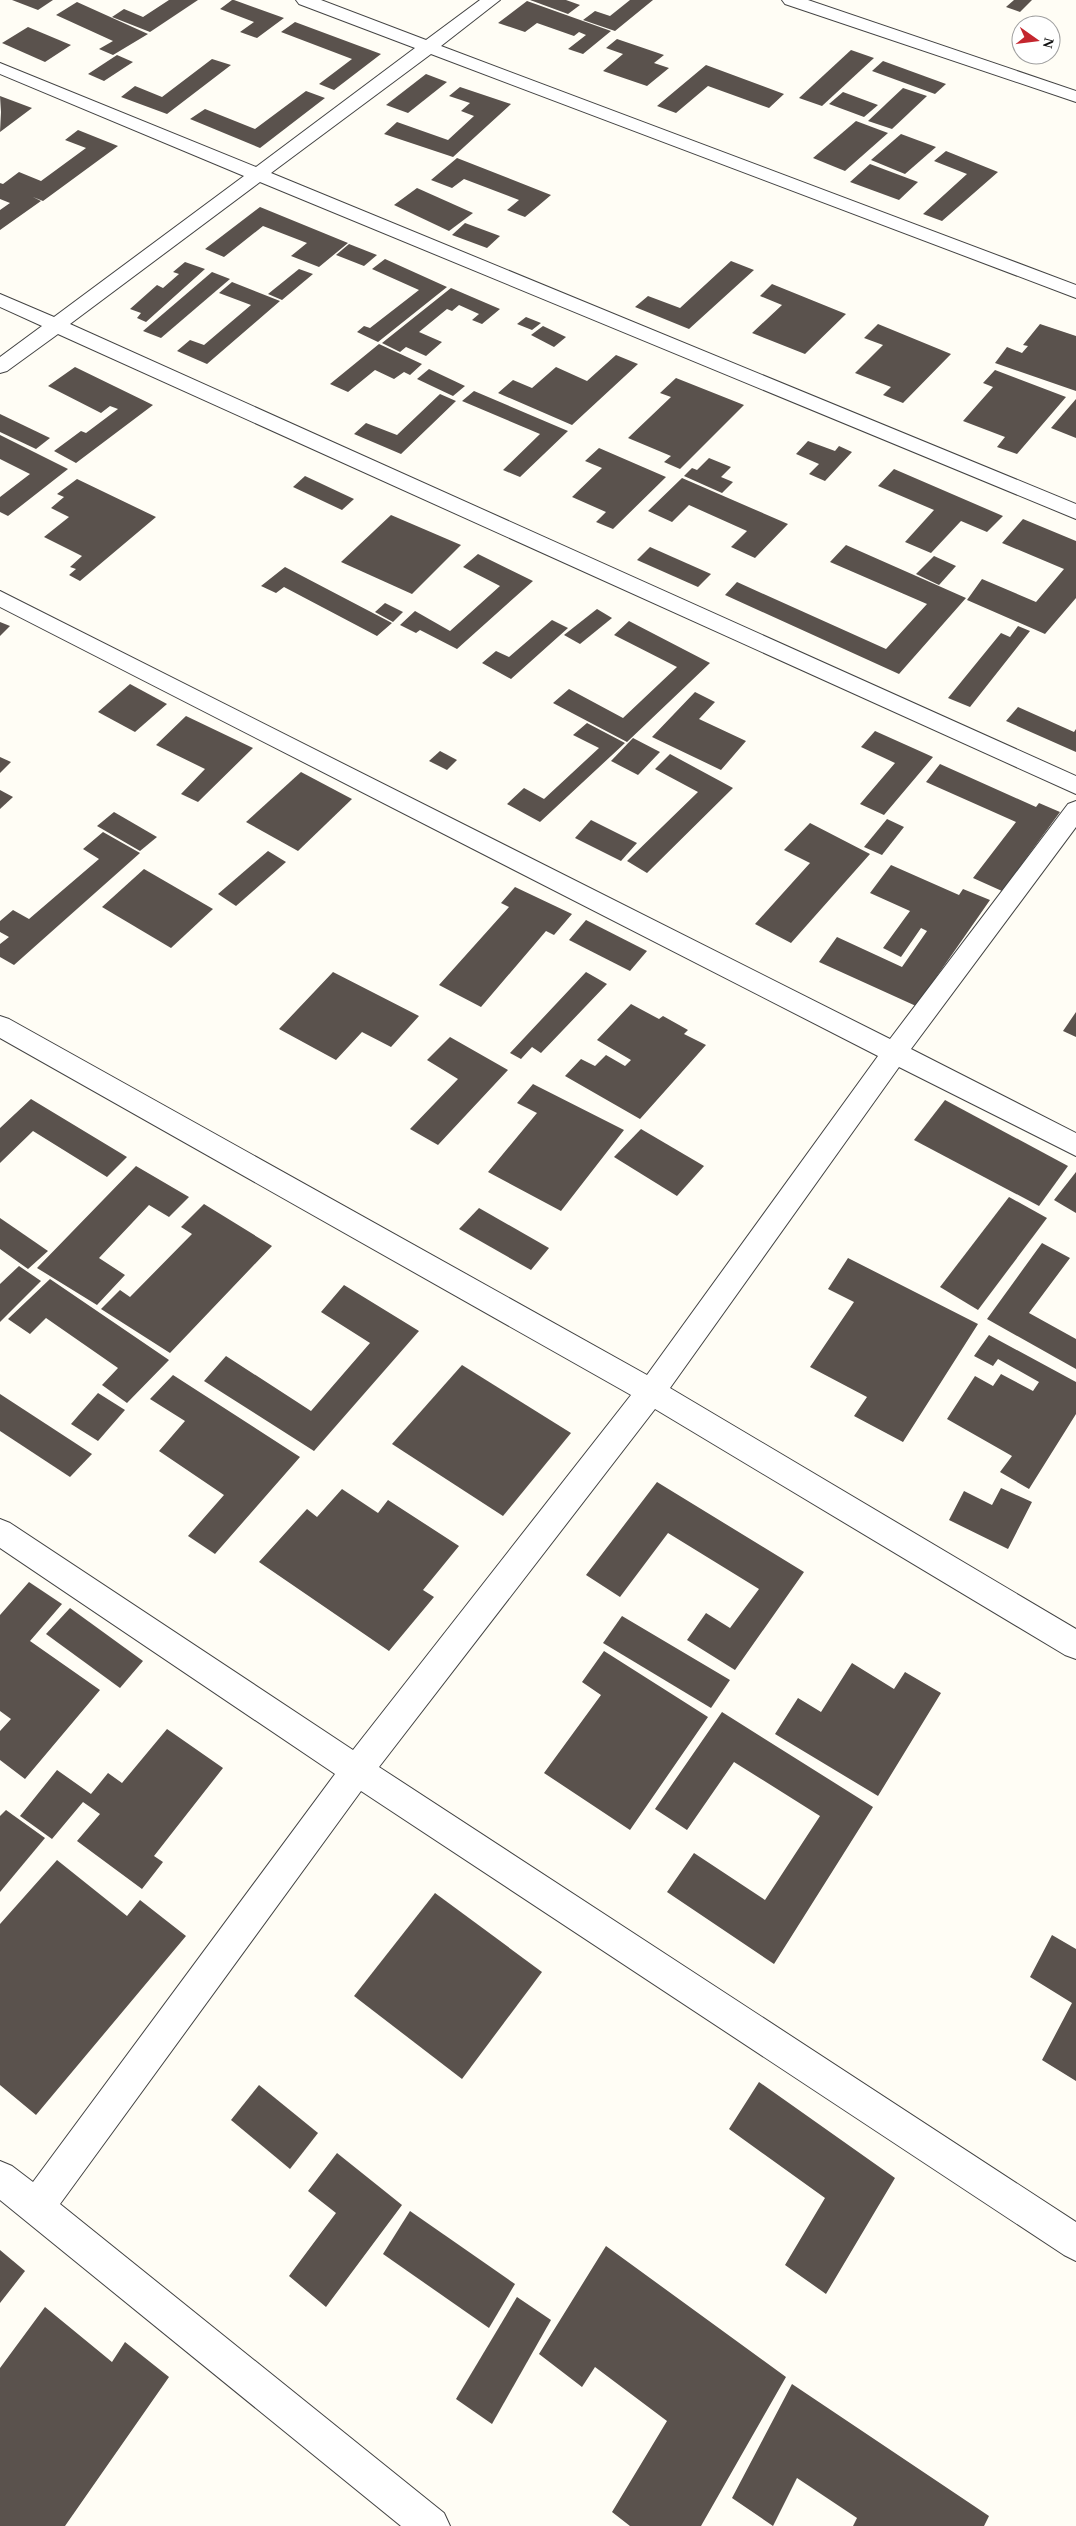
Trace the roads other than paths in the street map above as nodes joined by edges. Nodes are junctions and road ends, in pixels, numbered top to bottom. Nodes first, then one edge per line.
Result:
1 (305, 0) edge
2 (491, 0) edge
3 (791, 0) edge
4 (430, 48) junction
5 (0, 68) edge
6 (1076, 96) edge
7 (259, 174) junction
8 (1076, 292) edge
9 (0, 300) edge
10 (56, 325) junction
11 (0, 367) edge
12 (1076, 512) edge
13 (0, 598) edge
14 (1076, 786) edge
15 (1076, 810) edge
16 (0, 1026) edge
17 (894, 1053) junction
18 (1076, 1145) edge
19 (651, 1392) junction
20 (0, 1532) edge
21 (1076, 1645) edge
22 (356, 1770) junction
23 (0, 2178) edge
24 (36, 2206) junction
25 (1076, 2243) edge
26 (432, 2526) edge

1 - 4 street
2 - 4 street
3 - 6 street
4 - 7 street
4 - 8 street
5 - 7 street
7 - 10 street
7 - 12 street
9 - 10 street
10 - 11 street
10 - 14 street
13 - 17 street
15 - 17 street
16 - 19 street
17 - 18 street
17 - 19 street
19 - 21 street
19 - 22 street
20 - 22 street
22 - 24 street
22 - 25 street
23 - 24 street
24 - 26 street

